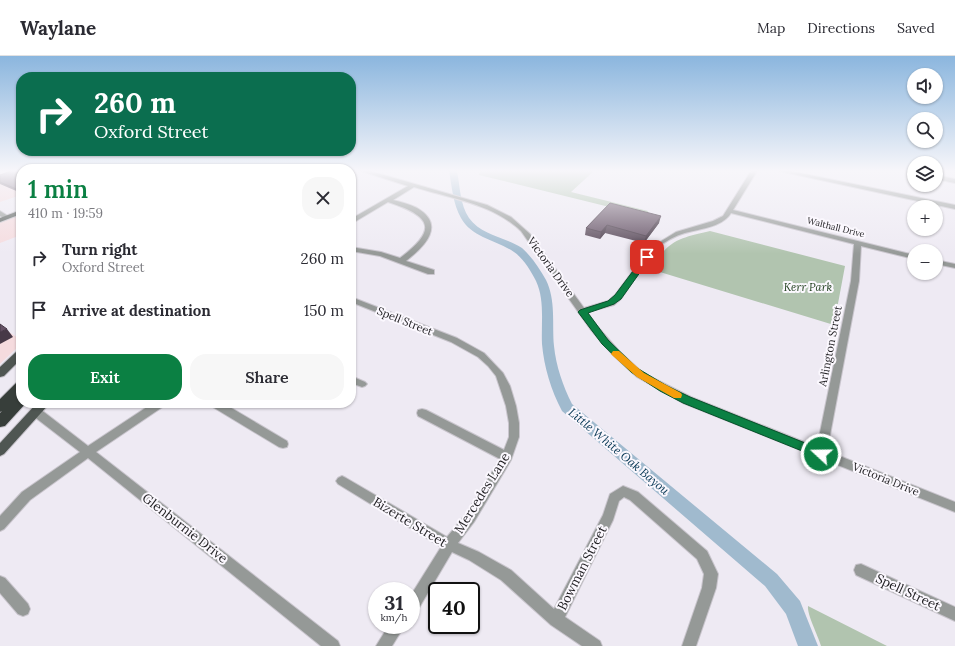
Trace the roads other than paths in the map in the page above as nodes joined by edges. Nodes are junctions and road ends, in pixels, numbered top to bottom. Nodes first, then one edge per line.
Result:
1 (459, 199) edge
2 (737, 199) edge
3 (914, 199) edge
4 (388, 200) joint
5 (955, 207) edge
6 (16, 210) edge
7 (730, 211) junction
8 (16, 213) edge
9 (2, 216) edge
10 (356, 219) edge
11 (858, 243) junction
12 (356, 250) edge
13 (907, 254) edge
14 (402, 260) junction
15 (943, 263) edge
16 (955, 266) edge
17 (431, 272) dead end
18 (356, 301) edge
19 (583, 312) junction
20 (461, 344) joint
21 (16, 358) edge
22 (0, 373) edge
23 (16, 381) edge
24 (356, 381) edge
25 (362, 384) dead end
26 (16, 391) edge
27 (0, 396) edge
28 (16, 405) edge
29 (0, 407) edge
30 (39, 408) edge
31 (41, 408) edge
32 (153, 408) edge
33 (222, 408) edge
34 (422, 413) dead end
35 (0, 422) edge
36 (283, 444) dead end
37 (0, 451) edge
38 (88, 452) junction
39 (821, 454) junction
40 (507, 457) junction
41 (342, 481) dead end
42 (955, 507) edge
43 (0, 525) edge
44 (449, 545) junction
45 (861, 570) dead end
46 (0, 583) edge
47 (420, 593) edge
48 (23, 609) dead end
49 (955, 614) edge
50 (556, 620) junction
51 (392, 634) edge
52 (334, 646) edge
53 (383, 646) edge
54 (595, 646) edge
55 (690, 646) edge

1 - 19 street, Victoria Drive
2 - 7 street
3 - 5 street
4 - 10 street
4 - 14 street
6 - 9 main road
7 - 11 street, Walthall Drive
7 - 19 street
8 - 9 main road
11 - 13 street, Walthall Drive
11 - 39 street, Arlington Street
12 - 14 street
14 - 17 street
15 - 16 street
18 - 20 street, Spell Street
19 - 39 street, Victoria Drive
20 - 40 street, Mercedes Lane
21 - 22 main road
23 - 27 highway
24 - 25 street
26 - 29 highway
28 - 35 highway
30 - 37 main road
31 - 38 street, Glenburnie Drive
32 - 38 street
33 - 36 street
34 - 40 street
38 - 43 street
38 - 52 street, Glenburnie Drive
39 - 42 street, Victoria Drive
40 - 44 street, Mercedes Lane
41 - 44 street, Bizerte Street
44 - 47 street, Mercedes Lane
44 - 50 street, Bizerte Street
45 - 49 street, Spell Street
46 - 48 street
50 - 54 street, Bizerte Street
50 - 55 street, Bowman Street
51 - 53 street

